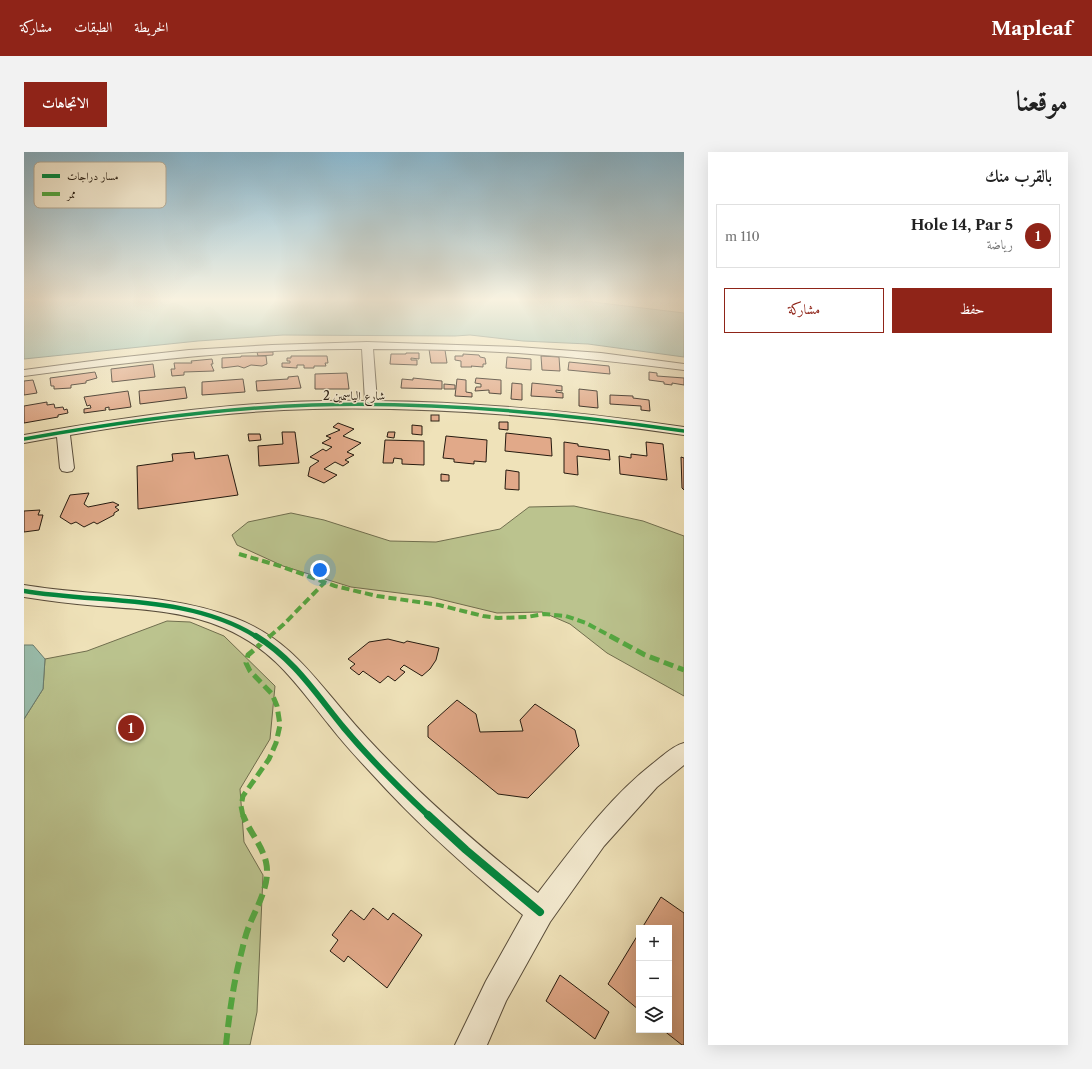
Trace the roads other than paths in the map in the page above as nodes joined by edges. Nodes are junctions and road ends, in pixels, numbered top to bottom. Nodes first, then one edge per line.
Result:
1 (367, 345) junction
2 (684, 367) edge
3 (24, 373) edge
4 (371, 404) junction
5 (684, 430) edge
6 (63, 432) junction
7 (24, 439) edge
8 (67, 468) dead end
9 (24, 591) edge
10 (684, 752) edge
11 (540, 912) junction
12 (471, 1045) edge

1 - 2 street
1 - 3 street
1 - 4 street
4 - 5 street, شارع الياسمين 2
4 - 6 street, شارع الياسمين 2
6 - 7 street, شارع الياسمين 2
6 - 8 street
9 - 11 street
10 - 11 street
11 - 12 street

